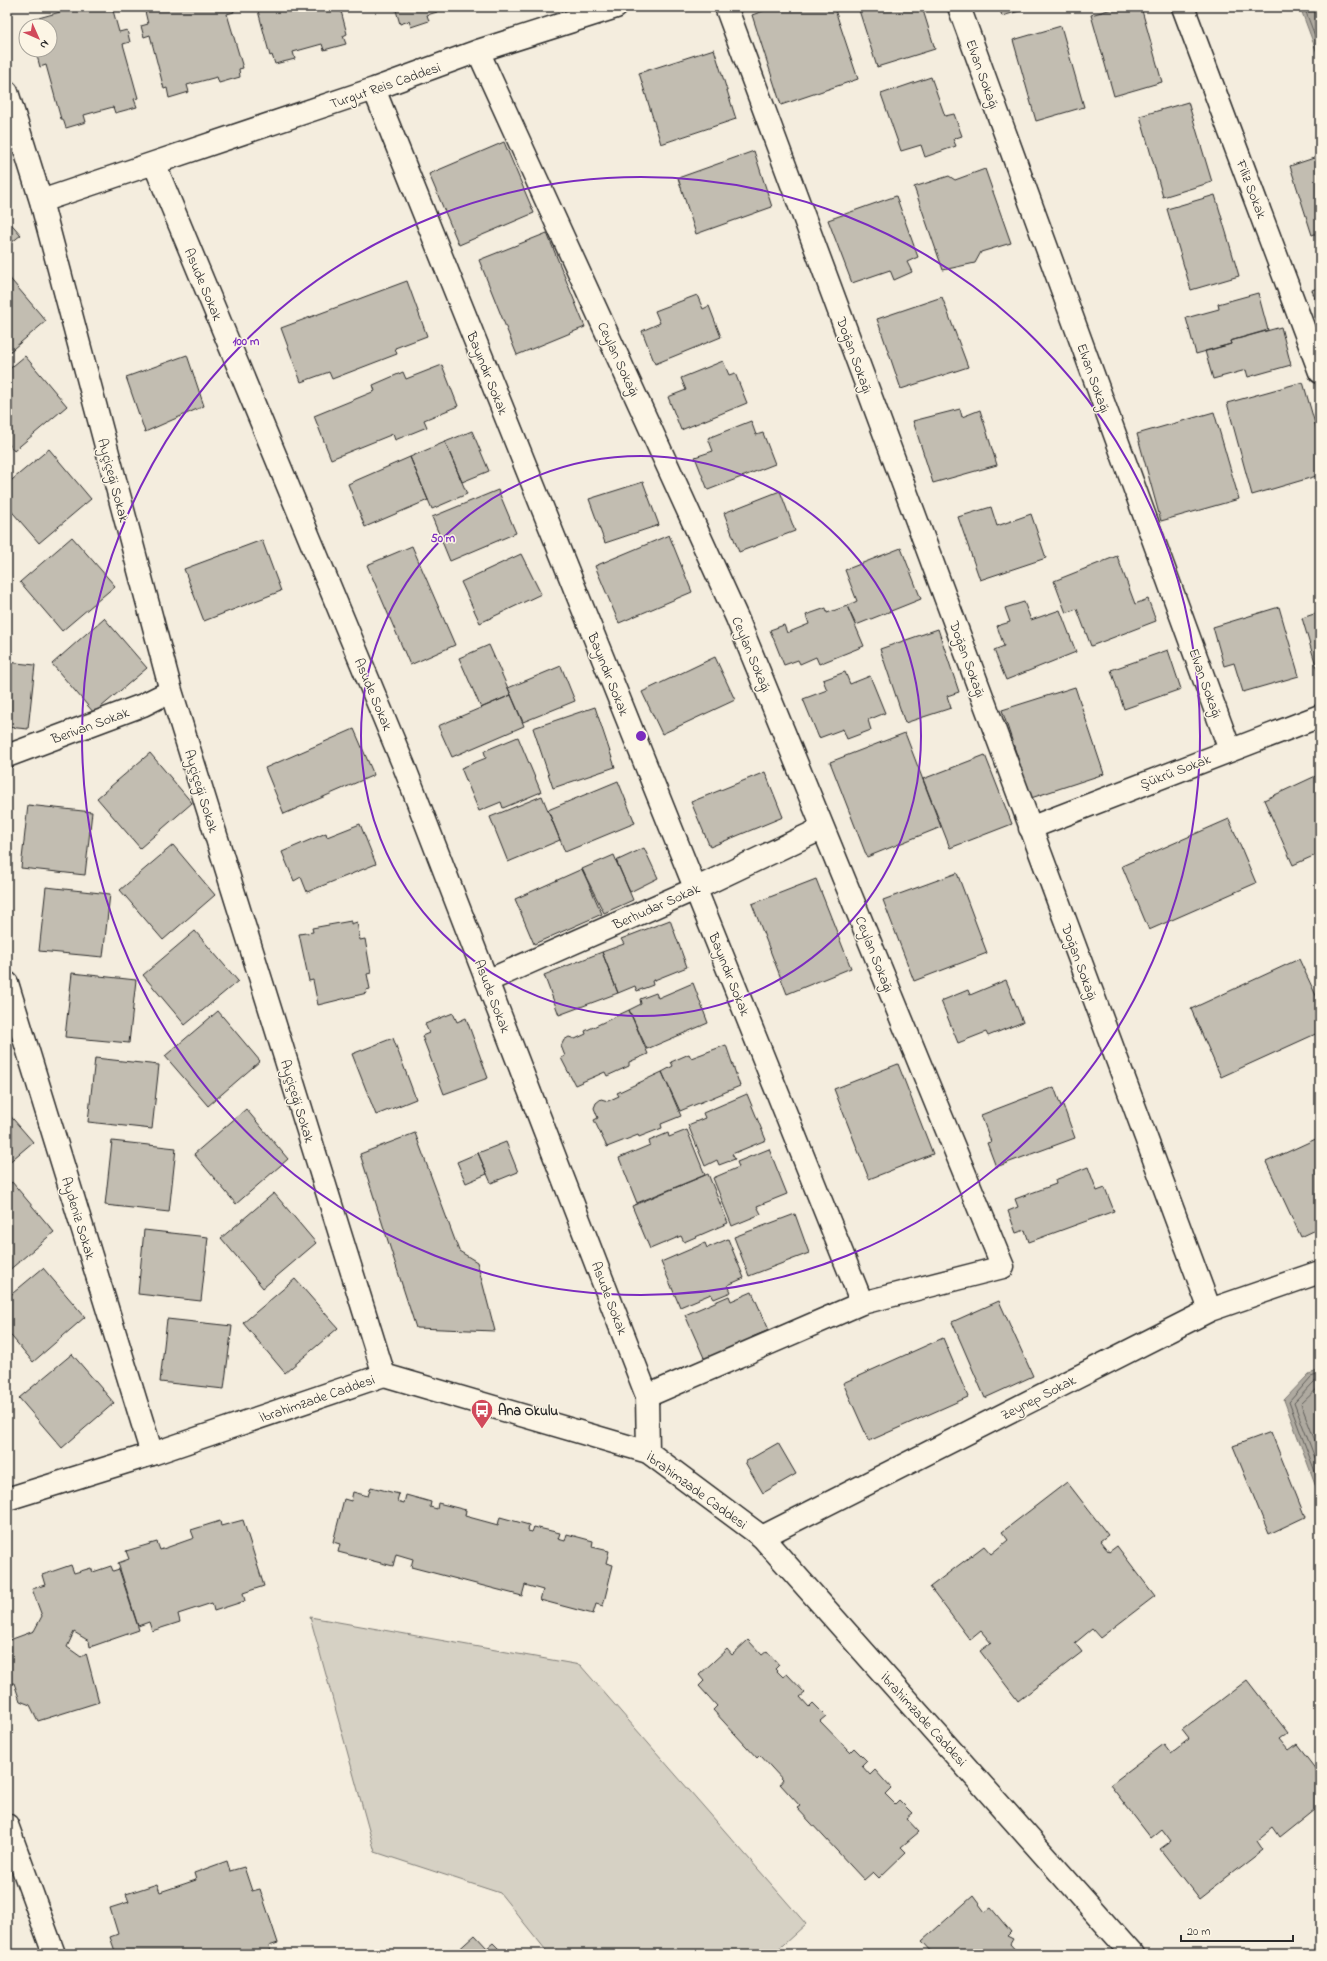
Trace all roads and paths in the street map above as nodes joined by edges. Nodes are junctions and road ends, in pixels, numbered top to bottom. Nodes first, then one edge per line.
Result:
1 (616, 7) edge
2 (726, 7) edge
3 (959, 7) edge
4 (1184, 7) edge
5 (478, 51) junction
6 (374, 89) junction
7 (7, 92) edge
8 (154, 163) junction
9 (41, 202) junction
10 (1320, 372) edge
11 (170, 691) junction
12 (1320, 716) edge
13 (1230, 750) junction
14 (7, 756) edge
15 (823, 828) junction
16 (1030, 828) junction
17 (695, 888) junction
18 (487, 981) junction
19 (7, 983) edge
20 (1320, 1272) edge
21 (862, 1303) junction
22 (1210, 1310) junction
23 (384, 1375) junction
24 (647, 1396) junction
25 (648, 1452) junction
26 (152, 1454) junction
27 (7, 1499) edge
28 (762, 1537) junction
29 (7, 1825) edge
30 (54, 1954) edge
31 (1132, 1954) edge

1 - 5 street, Turgut Reis Caddesi
2 - 16 street, Doğan Sokağı
3 - 13 street, Elvan Sokağı
4 - 10 street, Filiz Sokak
5 - 6 street, Turgut Reis Caddesi
5 - 15 street, Ceylan Sokağı
6 - 8 street, Turgut Reis Caddesi
6 - 17 street, Bayındır Sokak
7 - 9 street
8 - 9 street
8 - 18 street, Asude Sokak
9 - 11 street, Ayçiçeği Sokak
11 - 14 street, Berivan Sokak
11 - 23 street, Ayçiçeği Sokak
12 - 13 street, Şükrü Sokak
13 - 16 street, Şükrü Sokak
15 - 17 street, Berhudar Sokak
15 - 21 street, Ceylan Sokağı
16 - 22 street, Doğan Sokağı
17 - 18 street, Berhudar Sokak
17 - 21 street, Bayındır Sokak
18 - 24 street, Asude Sokak
19 - 26 street, Aydeniz Sokak
20 - 22 street, Zeynep Sokak
21 - 24 street
22 - 28 street, Zeynep Sokak
23 - 25 street, İbrahimzade Caddesi
23 - 26 street, İbrahimzade Caddesi
24 - 25 street, Asude Sokak
25 - 28 street, İbrahimzade Caddesi
26 - 27 street, İbrahimzade Caddesi
28 - 31 street, İbrahimzade Caddesi
29 - 30 street

